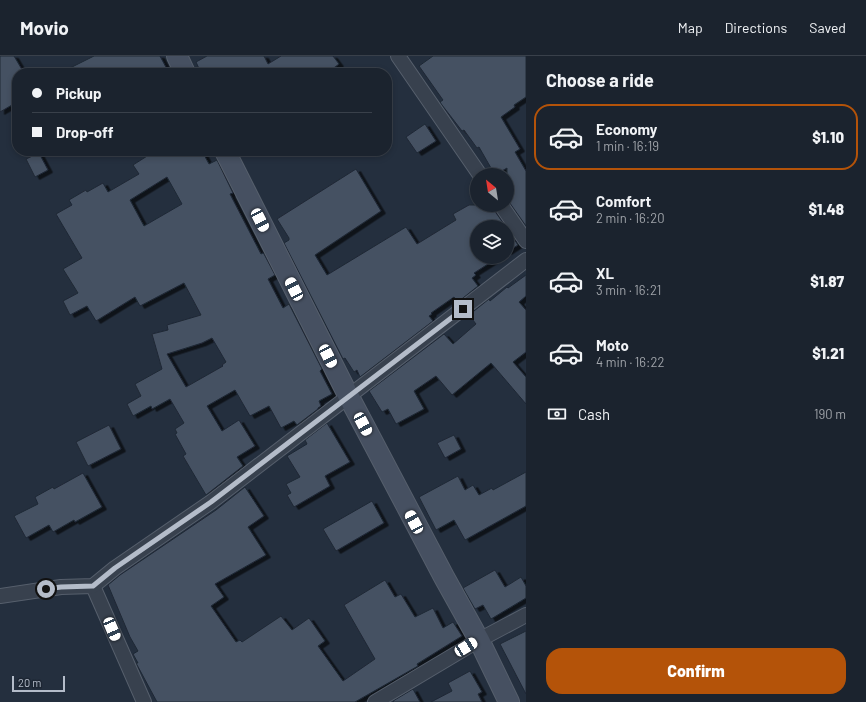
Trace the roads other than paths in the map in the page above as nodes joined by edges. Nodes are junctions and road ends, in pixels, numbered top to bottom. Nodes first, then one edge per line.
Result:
1 (398, 56) edge
2 (228, 156) edge
3 (475, 168) edge
4 (506, 212) edge
5 (526, 241) edge
6 (526, 260) edge
7 (349, 397) junction
8 (93, 586) junction
9 (0, 596) edge
10 (526, 614) edge
11 (480, 640) junction
12 (144, 702) edge
13 (375, 702) edge
14 (509, 702) edge

1 - 3 street
2 - 7 street
4 - 5 street
6 - 7 street
7 - 8 street
7 - 11 street
8 - 9 street
8 - 12 street
10 - 11 street
11 - 13 street
11 - 14 street

